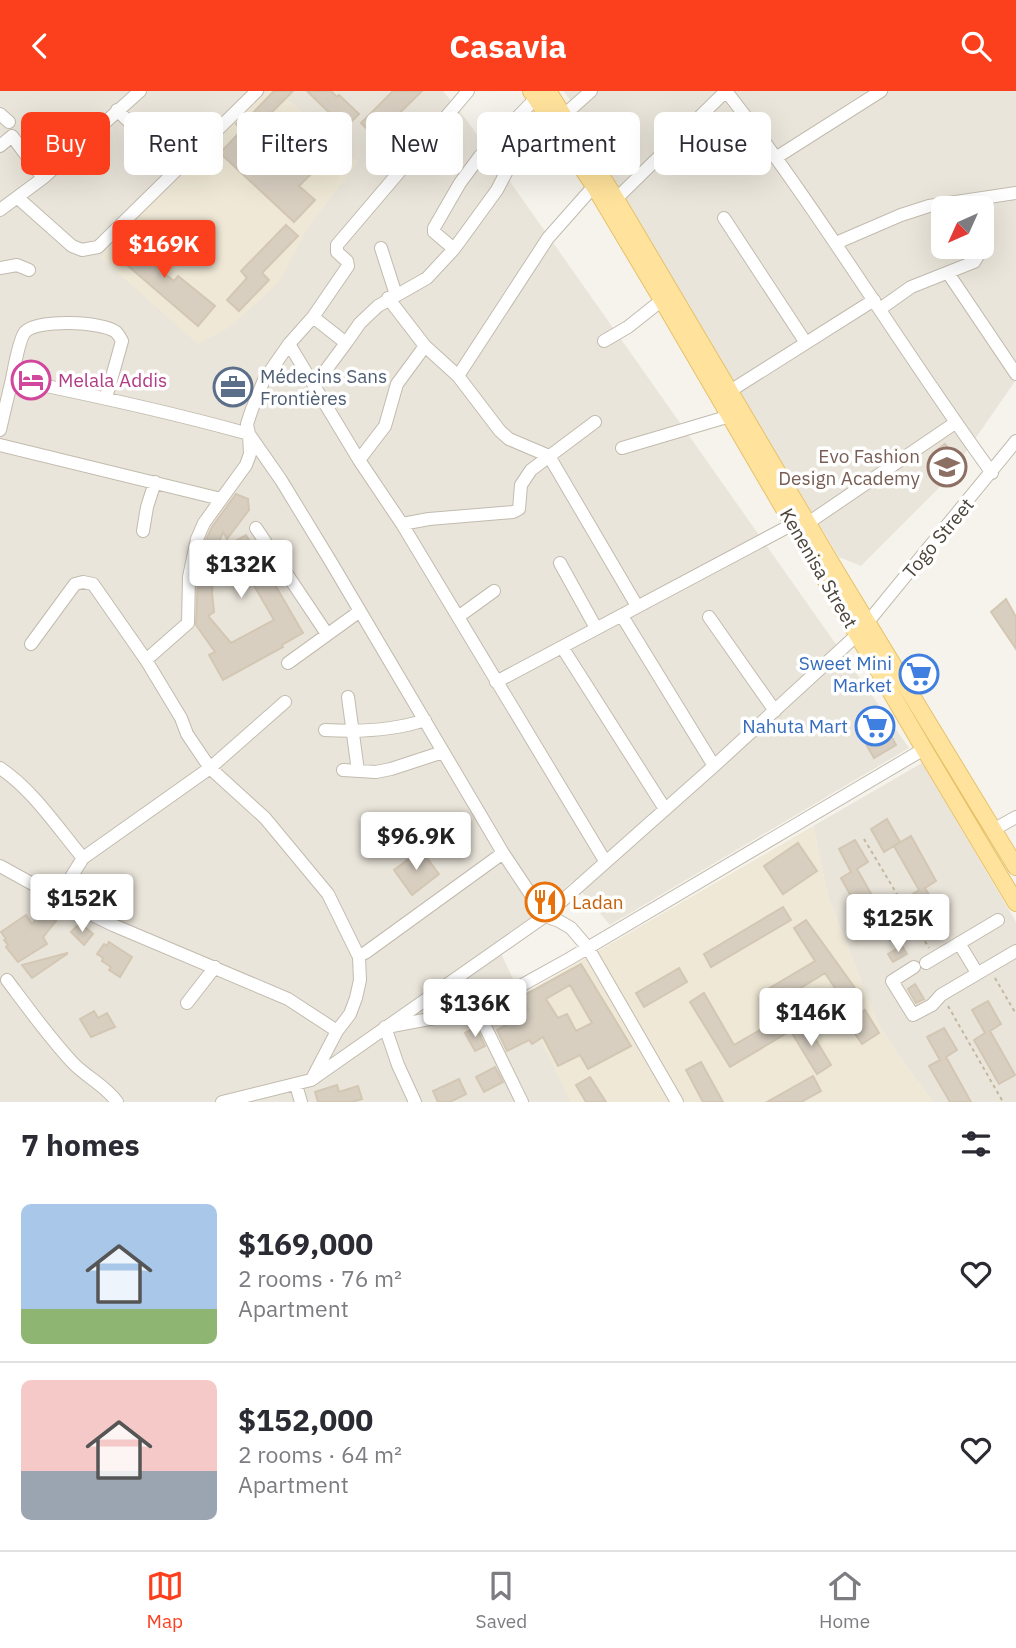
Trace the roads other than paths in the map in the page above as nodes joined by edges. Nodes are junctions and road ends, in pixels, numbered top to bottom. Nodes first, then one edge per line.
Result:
1 (140, 91) edge
2 (257, 91) edge
3 (468, 91) edge
4 (591, 91) edge
5 (726, 91) edge
6 (881, 91) edge
7 (538, 93) edge
8 (117, 110) junction
9 (547, 112) edge
10 (560, 112) edge
11 (567, 112) edge
12 (124, 117) edge
13 (223, 123) edge
14 (0, 146) edge
15 (777, 156) junction
16 (169, 175) edge
17 (505, 175) edge
18 (586, 175) edge
19 (601, 175) edge
20 (43, 179) junction
21 (593, 186) junction
22 (1016, 193) edge
23 (994, 197) edge
24 (19, 198) junction
25 (616, 199) junction
26 (931, 206) edge
27 (0, 210) edge
28 (724, 218) dead end
29 (836, 243) junction
30 (381, 248) dead end
31 (454, 249) junction
32 (977, 259) edge
33 (0, 268) edge
34 (29, 270) dead end
35 (948, 273) junction
36 (392, 297) junction
37 (662, 300) junction
38 (877, 305) junction
39 (313, 317) junction
40 (604, 341) dead end
41 (346, 343) junction
42 (806, 343) junction
43 (289, 344) junction
44 (425, 346) junction
45 (1016, 373) edge
46 (458, 376) junction
47 (7, 383) edge
48 (314, 386) junction
49 (730, 391) junction
50 (106, 398) junction
51 (730, 416) junction
52 (595, 422) dead end
53 (956, 423) junction
54 (0, 430) edge
55 (249, 435) junction
56 (1016, 441) edge
57 (0, 445) edge
58 (622, 449) dead end
59 (549, 456) junction
60 (359, 460) junction
61 (992, 473) junction
62 (155, 482) junction
63 (221, 499) junction
64 (402, 524) junction
65 (801, 524) junction
66 (256, 528) dead end
67 (143, 531) dead end
68 (560, 563) dead end
69 (494, 591) dead end
70 (637, 606) junction
71 (360, 611) junction
72 (622, 616) junction
73 (458, 617) junction
74 (709, 617) dead end
75 (596, 628) junction
76 (863, 629) junction
77 (327, 634) junction
78 (31, 644) dead end
79 (562, 647) junction
80 (146, 660) junction
81 (288, 663) dead end
82 (496, 682) junction
83 (348, 697) dead end
84 (285, 702) dead end
85 (775, 711) junction
86 (425, 720) junction
87 (325, 730) dead end
88 (352, 731) junction
89 (924, 749) junction
90 (443, 752) junction
91 (714, 766) junction
92 (0, 768) edge
93 (210, 768) junction
94 (343, 770) dead end
95 (358, 771) junction
96 (665, 809) junction
97 (1016, 817) edge
98 (993, 830) junction
99 (503, 853) junction
100 (83, 858) junction
101 (606, 861) junction
102 (1016, 867) edge
103 (2, 870) edge
104 (1010, 881) edge
105 (58, 898) junction
106 (1016, 903) edge
107 (545, 916) junction
108 (998, 920) dead end
109 (959, 943) junction
110 (588, 948) junction
111 (1016, 950) edge
112 (365, 953) dead end
113 (215, 967) junction
114 (983, 970) junction
115 (7, 981) dead end
116 (187, 1003) dead end
117 (477, 1010) junction
118 (385, 1027) junction
119 (337, 1031) junction
120 (311, 1080) junction
121 (296, 1085) junction
122 (117, 1102) edge
123 (222, 1102) edge
124 (301, 1102) edge
125 (415, 1102) edge
126 (522, 1102) edge
127 (677, 1102) edge

1 - 8 street
2 - 13 street
3 - 39 street
4 - 11 street
5 - 15 street
5 - 25 street
6 - 15 street
7 - 9 main road, Kenenisa Street
7 - 10 main road, Kenenisa Street
7 - 31 street
8 - 12 street
8 - 20 street
14 - 20 street
15 - 29 street
16 - 24 street
17 - 31 street
18 - 21 main road, Kenenisa Street
19 - 25 main road, Kenenisa Street
20 - 24 street
21 - 37 main road, Kenenisa Street
21 - 46 street
22 - 23 street
24 - 27 street
25 - 49 main road, Kenenisa Street
26 - 29 street
28 - 42 street
29 - 38 street
30 - 36 street
31 - 36 street
32 - 35 street
33 - 34 street
35 - 38 street
35 - 45 street
36 - 41 street
36 - 44 street
37 - 40 street
37 - 51 main road, Kenenisa Street
38 - 42 street
38 - 53 street
39 - 41 street
39 - 43 street
41 - 48 street
42 - 49 street
43 - 48 street
43 - 55 street
44 - 46 street
44 - 60 street
46 - 59 street
47 - 50 street
47 - 50 street
47 - 54 street
48 - 60 street
49 - 65 main road, Kenenisa Street
50 - 55 street
51 - 58 street
51 - 65 main road, Kenenisa Street
52 - 59 street
53 - 61 street
53 - 65 street
55 - 63 street
55 - 71 street
56 - 61 street, Togo Street
57 - 62 street
59 - 64 street
59 - 70 street
60 - 64 street
61 - 76 street, Togo Street
62 - 63 street
62 - 67 street
63 - 80 street
64 - 73 street
65 - 70 street
65 - 76 main road, Kenenisa Street
66 - 77 street
68 - 75 street
69 - 73 street
70 - 72 street
71 - 77 street
71 - 86 street
72 - 75 street
72 - 91 street
73 - 82 street
74 - 85 street
75 - 79 street
76 - 85 street, Togo Street
76 - 89 main road, Kenenisa Street
76 - 98 main road, Kenenisa Street
77 - 81 street
78 - 80 street
79 - 82 street
79 - 96 street
80 - 93 street
82 - 101 street
83 - 88 street
84 - 93 street
85 - 91 street, Togo Street
86 - 88 street
86 - 90 street
87 - 88 street
88 - 95 street
89 - 104 main road, Kenenisa Street
89 - 110 street
90 - 95 street
90 - 99 street
91 - 96 street, Togo Street
92 - 100 street
93 - 100 street
93 - 119 street
94 - 95 street
96 - 101 street, Togo Street
97 - 98 street
98 - 102 main road, Kenenisa Street
99 - 107 street
99 - 112 street
100 - 105 street
101 - 107 street, Togo Street
103 - 105 street
104 - 106 main road, Kenenisa Street
105 - 113 street
107 - 110 street
107 - 118 street, Togo Street
108 - 109 street
109 - 114 street
109 - 114 street
110 - 117 street
110 - 127 street
111 - 114 street
113 - 116 street
113 - 119 street
115 - 122 street
117 - 118 street
117 - 126 street
118 - 120 street, Togo Street
118 - 125 street
119 - 120 street
120 - 121 street, Togo Street
121 - 123 street, Togo Street
121 - 124 street

